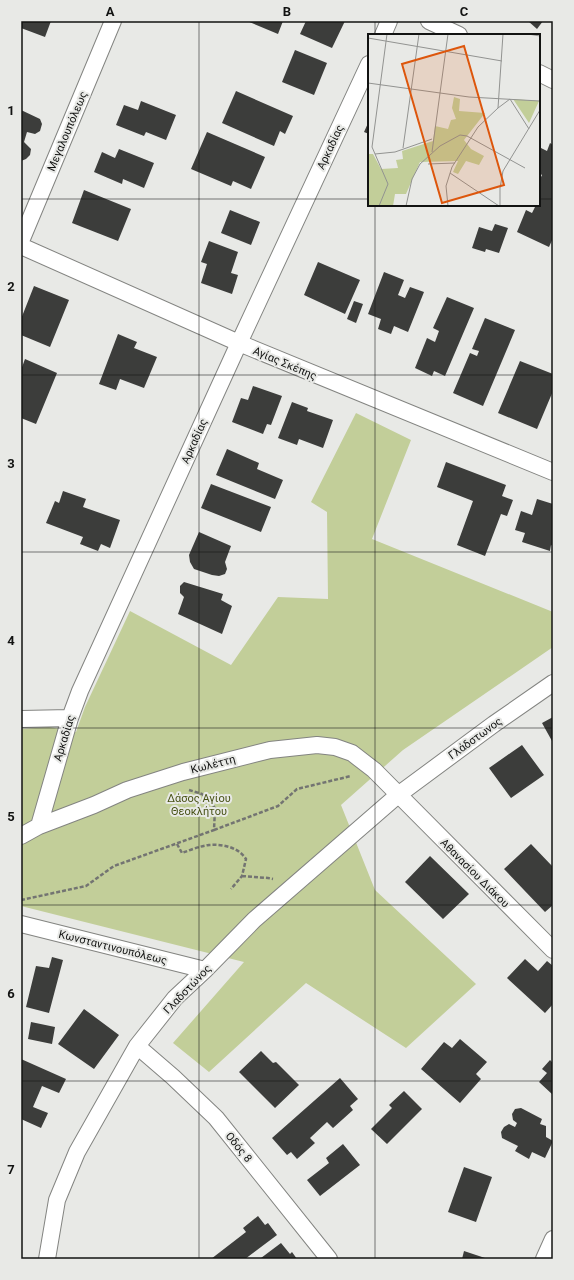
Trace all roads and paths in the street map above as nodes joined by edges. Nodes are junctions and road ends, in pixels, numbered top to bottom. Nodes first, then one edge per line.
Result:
1 (113, 21) edge
2 (389, 21) edge
3 (429, 21) edge
4 (382, 34) edge
5 (457, 34) edge
6 (368, 66) edge
7 (540, 74) edge
8 (553, 80) edge
9 (21, 241) edge
10 (21, 246) edge
11 (239, 343) junction
12 (553, 472) edge
13 (553, 683) edge
14 (70, 718) junction
15 (21, 719) edge
16 (374, 770) junction
17 (188, 789) dead end
18 (398, 795) junction
19 (39, 826) junction
20 (214, 830) junction
21 (21, 836) edge
22 (177, 844) junction
23 (242, 876) junction
24 (292, 887) junction
25 (230, 889) dead end
26 (21, 900) edge
27 (21, 924) edge
28 (553, 950) edge
29 (205, 970) junction
30 (137, 1046) junction
31 (553, 1239) edge
32 (47, 1259) edge
33 (329, 1259) edge
34 (544, 1259) edge

1 - 9 street, Μεγαλουπόλεως
2 - 4 street
3 - 5 street
6 - 11 street, Αρκαδίας
7 - 8 street
10 - 11 street, Αγίας Σκέπης
11 - 12 street, Αγίας Σκέπης
11 - 14 street, Αρκαδίας
13 - 18 street, Γλάδστωνος
14 - 15 street
14 - 19 street, Αρκαδίας
16 - 18 street, Κωλέττη
16 - 19 street, Κωλέττη
16 - 20 path
17 - 20 path
18 - 24 street, Γλαδστώνος
18 - 28 street, Αθανασίου Διάκου
19 - 21 street, Κωλέττη
20 - 22 path
22 - 23 path
22 - 26 path
23 - 24 path
23 - 25 path
24 - 29 street, Γλαδστώνος
27 - 29 street, Κωνσταντινουπόλεως
29 - 30 street, Γλαδστώνος
30 - 32 street, Γλαδστώνος
30 - 33 street, Οδός 8
31 - 34 street

